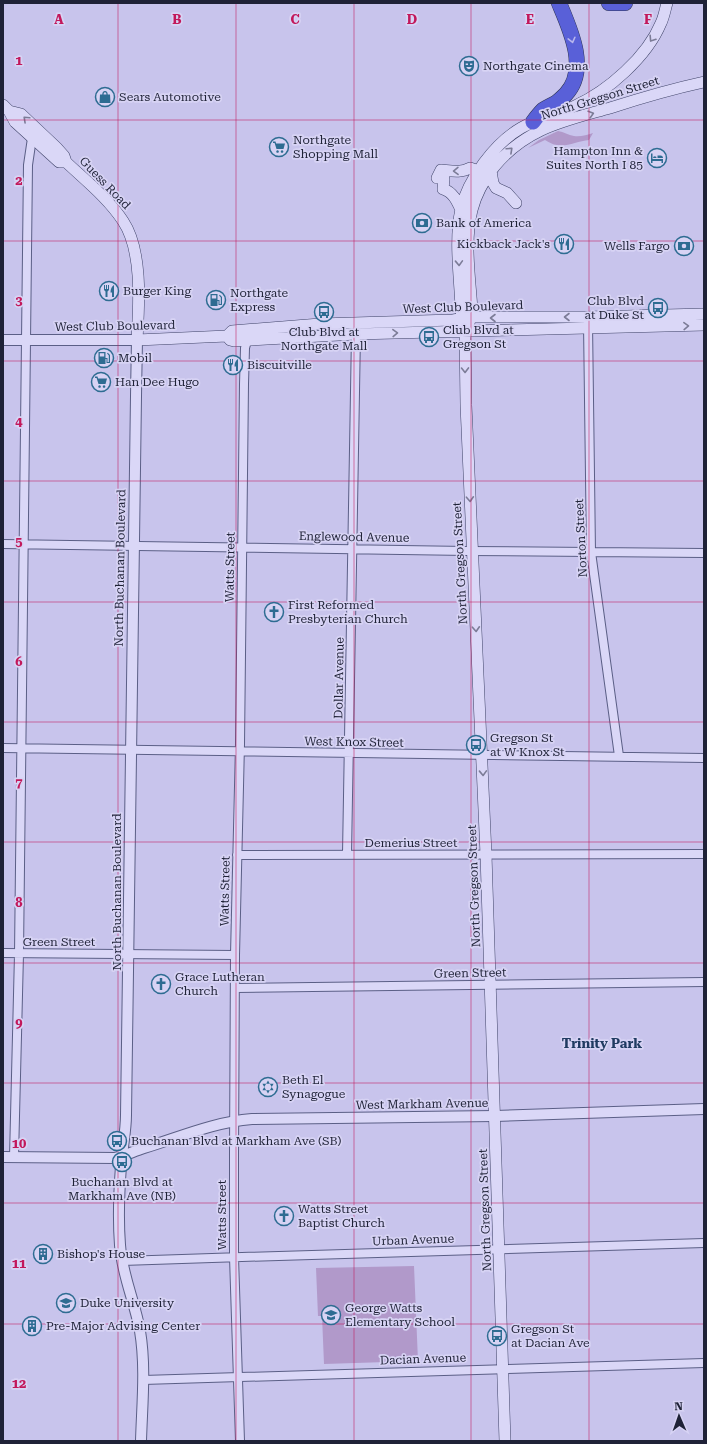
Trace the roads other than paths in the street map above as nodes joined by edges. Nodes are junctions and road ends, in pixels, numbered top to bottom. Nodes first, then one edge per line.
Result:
1 (559, 3) edge
2 (609, 3) edge
3 (625, 3) edge
4 (667, 3) edge
5 (704, 82) edge
6 (6, 108) edge
7 (533, 122) junction
8 (32, 138) junction
9 (66, 162) junction
10 (479, 171) junction
11 (491, 171) junction
12 (516, 203) dead end
13 (461, 210) junction
14 (704, 314) edge
15 (588, 322) junction
16 (466, 323) junction
17 (704, 325) edge
18 (273, 327) junction
19 (356, 334) junction
20 (227, 336) junction
21 (3, 340) edge
22 (26, 340) junction
23 (137, 340) junction
24 (247, 341) junction
25 (3, 544) edge
26 (24, 544) junction
27 (134, 546) junction
28 (242, 547) junction
29 (352, 549) junction
30 (473, 551) junction
31 (591, 552) junction
32 (704, 553) edge
33 (3, 748) edge
34 (21, 749) junction
35 (131, 750) junction
36 (239, 752) junction
37 (349, 754) junction
38 (482, 755) junction
39 (619, 756) junction
40 (704, 758) edge
41 (347, 854) junction
42 (704, 854) edge
43 (237, 855) junction
44 (486, 855) junction
45 (3, 953) edge
46 (19, 954) junction
47 (129, 954) junction
48 (235, 955) junction
49 (704, 982) edge
50 (490, 985) junction
51 (236, 988) junction
52 (704, 1109) edge
53 (495, 1116) junction
54 (234, 1121) junction
55 (3, 1157) edge
56 (14, 1157) junction
57 (122, 1157) junction
58 (704, 1243) edge
59 (500, 1250) junction
60 (234, 1257) junction
61 (122, 1262) junction
62 (704, 1363) edge
63 (504, 1368) junction
64 (239, 1377) junction
65 (142, 1380) junction
66 (141, 1441) edge
67 (240, 1441) edge
68 (506, 1441) edge

1 -> 7 highway
2 - 3 highway
4 -> 7 main road, North Gregson Street
11 -> 5 main road, North Gregson Street
6 - 8 main road, Guess Road
9 -> 6 main road, Guess Road
7 - 10 main road, North Gregson Street
8 - 9 main road, Guess Road
8 - 22 street
9 - 23 main road, Guess Road
10 - 13 main road, North Gregson Street
10 -> 13 main road
11 - 12 main road
11 - 16 main road, North Gregson Street
13 -> 16 main road, North Gregson Street
14 - 15 main road, West Club Boulevard
15 - 16 main road, West Club Boulevard
15 -> 17 main road, West Club Boulevard
15 - 31 street, Norton Street
16 - 18 main road, West Club Boulevard
19 -> 16 main road, West Club Boulevard
16 -> 30 main road, North Gregson Street
18 - 20 main road, West Club Boulevard
18 - 24 main road
19 - 24 main road, West Club Boulevard
19 - 29 street, Dollar Avenue
20 - 23 main road, West Club Boulevard
20 - 24 main road, West Club Boulevard
21 - 22 street, West Club Boulevard
22 - 23 street, West Club Boulevard
22 - 26 street
23 - 27 street, North Buchanan Boulevard
24 - 28 street, Watts Street
25 - 26 street, Englewood Avenue
26 - 27 street, Englewood Avenue
26 - 34 street
27 - 28 street, Englewood Avenue
27 - 35 street, North Buchanan Boulevard
28 - 29 street, Englewood Avenue
28 - 36 street, Watts Street
29 - 30 street, Englewood Avenue
29 - 37 street, Dollar Avenue
30 - 31 street, Englewood Avenue
30 -> 38 main road, North Gregson Street
31 - 32 street, Englewood Avenue
31 - 39 street, Norton Street
33 - 34 street, West Knox Street
34 - 35 street, West Knox Street
34 - 46 street
35 - 36 street, West Knox Street
35 - 47 street, North Buchanan Boulevard
36 - 37 street, West Knox Street
36 - 43 street, Watts Street
37 - 38 street, West Knox Street
37 - 41 street, Dollar Avenue
38 - 39 street, West Knox Street
38 -> 44 main road, North Gregson Street
39 - 40 street, West Knox Street
41 - 43 street, Demerius Street
41 - 44 street, Demerius Street
42 - 44 street, Demerius Street
43 - 48 street, Watts Street
44 - 50 main road, North Gregson Street
45 - 46 street, Green Street
46 - 47 street, Green Street
46 - 56 street
47 - 48 street, Green Street
47 - 57 street, North Buchanan Boulevard
48 - 51 street, Watts Street
49 - 50 street, Green Street
50 - 51 street, Green Street
50 - 53 main road, North Gregson Street
51 - 54 street, Watts Street
52 - 53 street, West Markham Avenue
53 - 54 street, West Markham Avenue
53 - 59 main road, North Gregson Street
54 - 57 street, West Markham Avenue
54 - 60 street, Watts Street
55 - 56 street, West Markham Avenue
56 - 57 street, West Markham Avenue
57 - 61 street, North Buchanan Boulevard
58 - 59 street, Urban Avenue
59 - 60 street, Urban Avenue
59 - 63 main road, North Gregson Street
60 - 61 street, Urban Avenue
60 - 64 street, Watts Street
61 - 65 street, North Buchanan Boulevard
62 - 63 street, Dacian Avenue
63 - 64 street, Dacian Avenue
63 - 68 main road, North Gregson Street
64 - 65 street, Dacian Avenue
64 - 67 street, Watts Street
65 - 66 street, North Buchanan Boulevard

